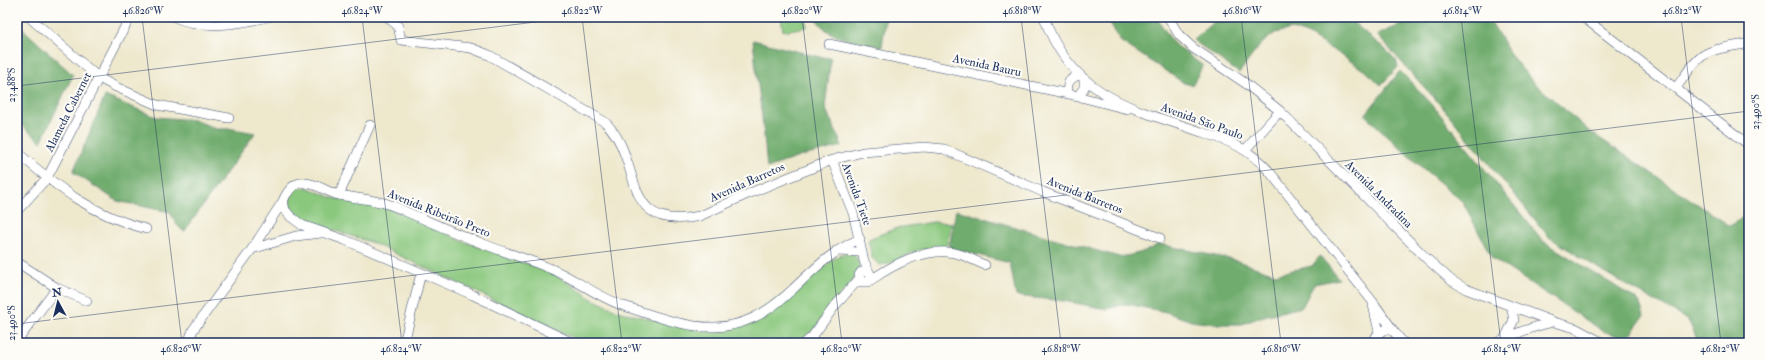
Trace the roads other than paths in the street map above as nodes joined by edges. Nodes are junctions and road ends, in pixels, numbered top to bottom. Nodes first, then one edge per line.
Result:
1 (29, 17) edge
2 (130, 17) edge
3 (174, 17) edge
4 (268, 17) edge
5 (387, 17) edge
6 (679, 17) edge
7 (687, 17) edge
8 (1044, 17) edge
9 (1168, 17) edge
10 (1589, 19) edge
11 (1749, 43) edge
12 (829, 44) dead end
13 (1082, 77) junction
14 (98, 78) junction
15 (1676, 88) junction
16 (1073, 95) junction
17 (1280, 111) junction
18 (1139, 112) junction
19 (229, 118) dead end
20 (370, 125) dead end
21 (1749, 145) edge
22 (1245, 150) junction
23 (17, 152) edge
24 (832, 160) junction
25 (47, 178) junction
26 (339, 195) junction
27 (283, 201) junction
28 (17, 211) edge
29 (146, 229) dead end
30 (324, 233) junction
31 (1160, 238) dead end
32 (860, 239) junction
33 (252, 249) junction
34 (835, 251) junction
35 (863, 256) junction
36 (17, 262) edge
37 (985, 266) dead end
38 (421, 273) junction
39 (865, 276) junction
40 (57, 288) junction
41 (88, 301) dead end
42 (1373, 302) junction
43 (1511, 306) junction
44 (1554, 322) junction
45 (1379, 332) junction
46 (1399, 339) edge
47 (1500, 340) edge
48 (17, 341) edge
49 (809, 341) edge
50 (1371, 342) edge
51 (188, 343) edge
52 (404, 343) edge
53 (573, 343) edge
54 (1603, 343) edge

1 - 14 street
2 - 14 street, Alameda Cabernet
3 - 4 street
5 - 24 street, Avenida Barretos
6 - 7 street
8 - 13 street, Avenida São Paulo
9 - 17 street, Avenida Andradina
10 - 15 street
11 - 15 street
12 - 16 street, Avenida Bauru
13 - 16 street
13 - 16 street
13 - 18 street, Avenida São Paulo
14 - 19 street
14 - 25 street, Alameda Cabernet
15 - 21 street
16 - 18 street, Avenida Bauru
17 - 22 street
17 - 43 street, Avenida Andradina
18 - 22 street, Avenida São Paulo
20 - 26 street
22 - 42 street, Avenida São Paulo
23 - 25 street
24 - 31 street, Avenida Barretos
24 - 32 street, Avenida Tiete
25 - 28 street, Alameda Cabernet
25 - 29 street
26 - 27 street, Avenida Ribeirão Preto
26 - 34 street, Avenida Ribeirão Preto
27 - 30 street
27 - 33 street, Avenida Ribeirão Preto
30 - 33 street
30 - 38 street
32 - 34 street, Avenida Ribeirão Preto
32 - 35 street, Avenida Tiete
33 - 51 street, Avenida Ribeirão Preto
34 - 35 street
35 - 39 street, Avenida Tiete
36 - 40 street
37 - 39 street
38 - 52 street
38 - 53 street
39 - 49 street
40 - 41 street
40 - 48 street
42 - 45 street, Avenida São Paulo
42 - 46 street, Avenida São Paulo
43 - 44 street, Avenida Andradina
43 - 47 street
44 - 47 street
44 - 54 street, Avenida Andradina
45 - 46 street
45 - 50 street

